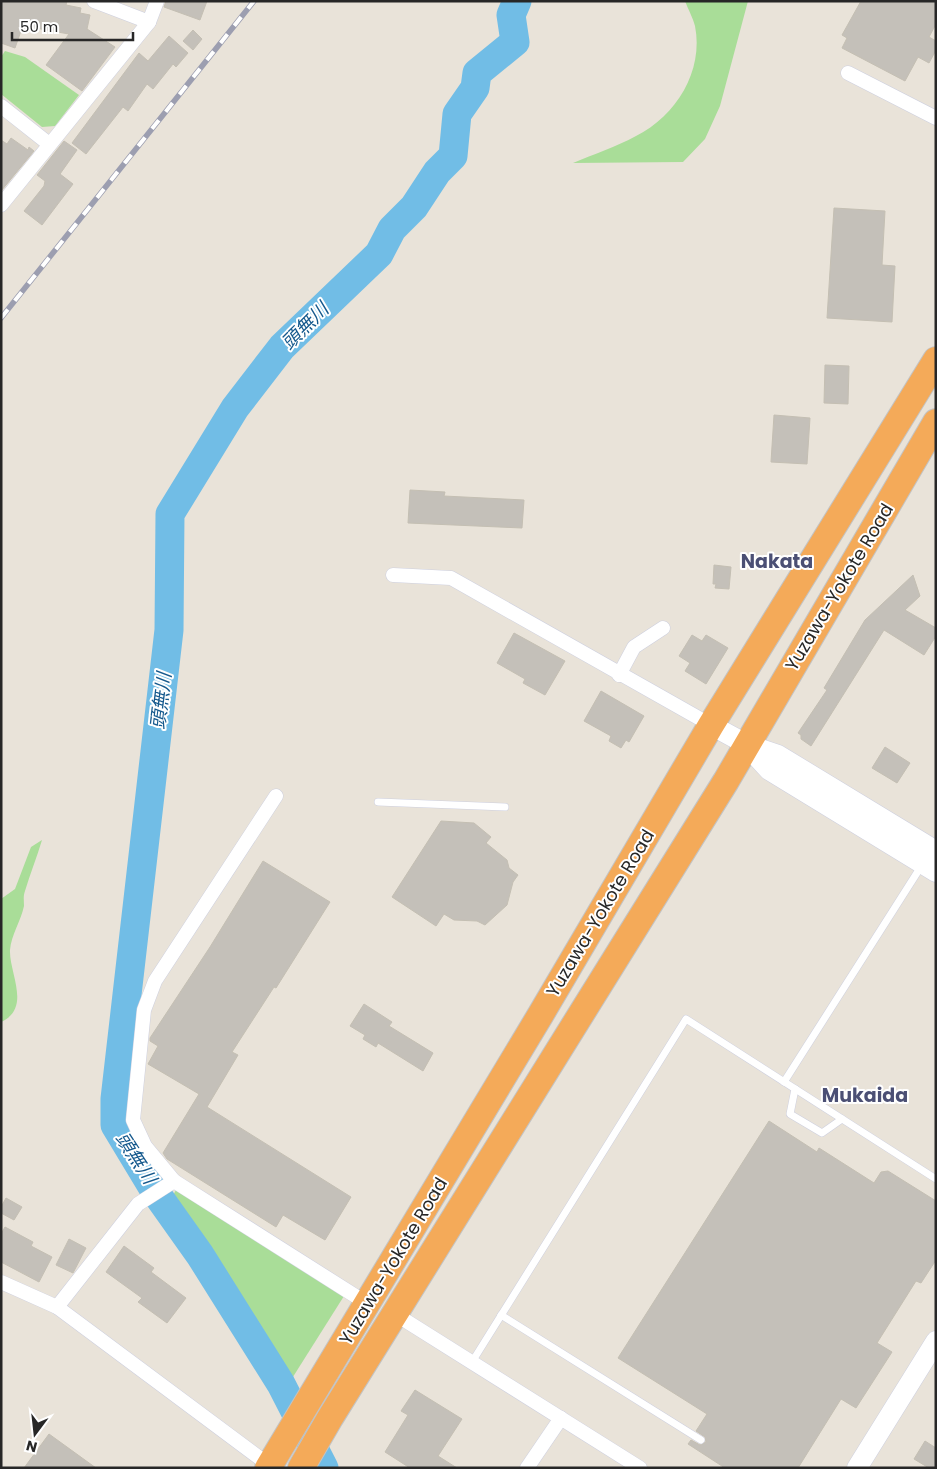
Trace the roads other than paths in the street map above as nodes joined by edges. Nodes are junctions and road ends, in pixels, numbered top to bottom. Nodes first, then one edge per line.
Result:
1 (157, 1) edge
2 (102, 3) edge
3 (149, 22) junction
4 (848, 73) dead end
5 (1, 106) edge
6 (936, 118) edge
7 (49, 144) junction
8 (1, 205) edge
9 (936, 360) edge
10 (936, 422) edge
11 (393, 575) dead end
12 (663, 628) dead end
13 (619, 675) junction
14 (711, 725) junction
15 (746, 744) junction
16 (276, 796) dead end
17 (378, 802) dead end
18 (505, 807) dead end
19 (931, 863) edge
20 (784, 1082) junction
21 (795, 1089) junction
22 (842, 1119) junction
23 (936, 1179) edge
24 (169, 1184) junction
25 (1, 1282) edge
26 (368, 1304) junction
27 (57, 1307) junction
28 (395, 1314) junction
29 (501, 1315) junction
30 (936, 1341) edge
31 (472, 1362) junction
32 (561, 1418) junction
33 (701, 1440) dead end
34 (268, 1467) edge
35 (301, 1468) edge
36 (527, 1468) edge
37 (640, 1468) edge
38 (857, 1468) edge

1 - 3 street
2 - 3 street
3 - 7 street
4 - 6 street
5 - 7 street
7 - 8 street
9 - 14 highway, Yuzawa-Yokote Road
10 - 15 highway, Yuzawa-Yokote Road
11 - 13 street
12 - 13 street
13 - 14 street
14 - 15 street
14 - 26 highway, Yuzawa-Yokote Road
15 - 19 street
15 - 28 highway, Yuzawa-Yokote Road
16 - 24 street
17 - 18 lane
19 - 20 lane
20 - 21 lane
20 - 29 lane
21 - 22 lane
21 - 22 lane
22 - 23 lane
24 - 26 street
24 - 27 street
25 - 27 street
26 - 34 highway, Yuzawa-Yokote Road
27 - 34 street
28 - 31 street
28 - 35 highway, Yuzawa-Yokote Road
29 - 31 lane
29 - 33 lane
30 - 38 street
31 - 32 street
32 - 36 street
32 - 37 street

